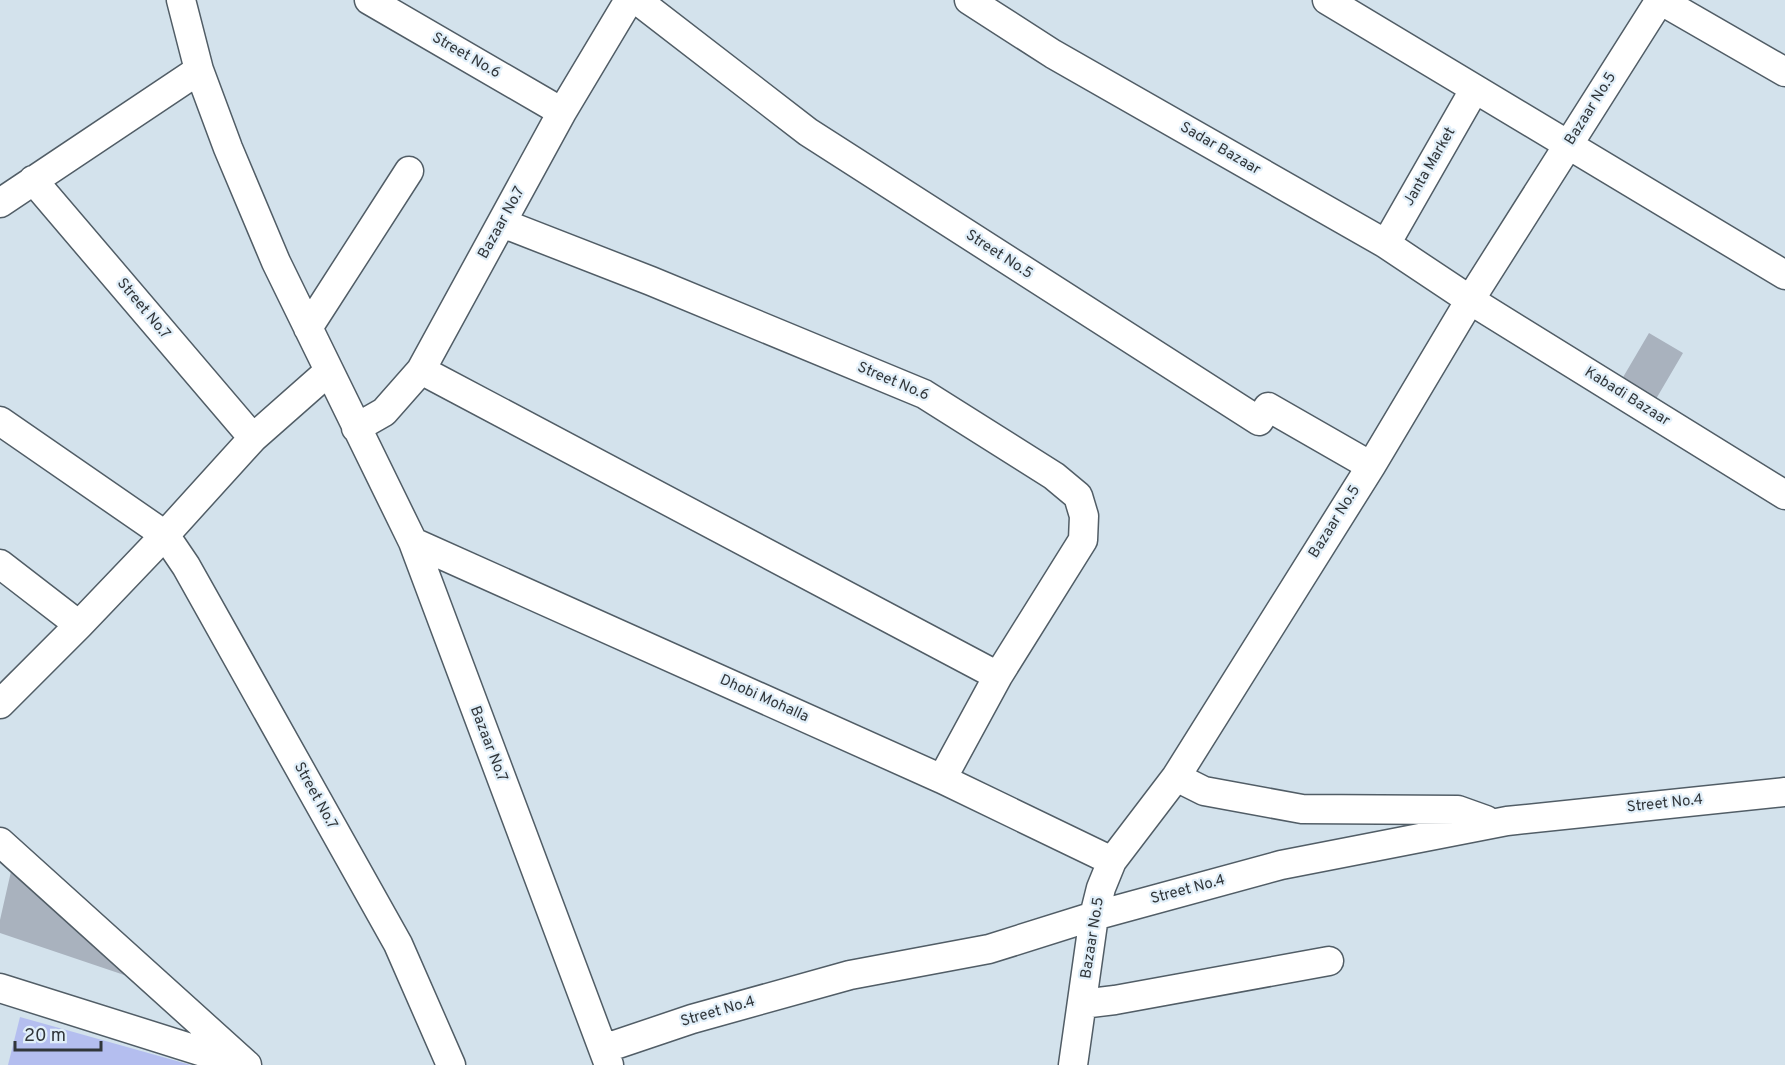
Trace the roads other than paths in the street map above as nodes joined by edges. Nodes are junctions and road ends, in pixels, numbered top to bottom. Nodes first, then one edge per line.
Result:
1 (181, 0) edge
2 (369, 0) edge
3 (629, 0) edge
4 (637, 0) edge
5 (969, 0) edge
6 (1327, 0) edge
7 (1660, 0) edge
8 (199, 69) junction
9 (1785, 72) edge
10 (1474, 90) junction
11 (562, 112) junction
12 (1568, 146) junction
13 (409, 171) dead end
14 (33, 180) junction
15 (0, 203) edge
16 (502, 223) junction
17 (1386, 244) junction
18 (1785, 275) edge
19 (1470, 300) junction
20 (308, 328) junction
21 (421, 370) junction
22 (330, 371) junction
23 (0, 421) edge
24 (356, 428) junction
25 (253, 438) junction
26 (1371, 466) junction
27 (1785, 495) edge
28 (165, 535) junction
29 (413, 542) junction
30 (0, 564) edge
31 (79, 625) junction
32 (998, 676) junction
33 (2, 698) edge
34 (1176, 777) junction
35 (942, 779) junction
36 (1785, 792) edge
37 (1494, 823) junction
38 (0, 842) edge
39 (1112, 861) junction
40 (1094, 916) junction
41 (1329, 962) dead end
42 (0, 988) edge
43 (1082, 1004) junction
44 (606, 1057) edge
45 (243, 1065) edge
46 (247, 1065) edge
47 (451, 1065) edge
48 (1073, 1065) edge

1 - 8 street, Bazaar No.7
2 - 11 street, Street No.6
3 - 11 street, Bazaar No.7
4 - 26 street, Street No.5
5 - 17 street, Sadar Bazaar
6 - 10 street
7 - 9 street
7 - 12 street, Bazaar No.5
8 - 14 street
8 - 20 street, Bazaar No.7
10 - 12 street
10 - 17 street, Janta Market
11 - 16 street, Bazaar No.7
12 - 18 street
12 - 19 street, Bazaar No.5
13 - 20 street
14 - 15 street
14 - 25 street, Street No.7
16 - 21 street, Bazaar No.7
16 - 32 street, Street No.6
17 - 19 street, Sadar Bazaar
19 - 26 street, Bazaar No.5
19 - 27 street, Kabadi Bazaar
20 - 22 street, Bazaar No.7
21 - 24 street, Bazaar No.7
21 - 32 street
22 - 24 street, Bazaar No.7
22 - 25 street
23 - 28 street, Street No.7
24 - 29 street, Bazaar No.7
25 - 28 street
26 - 34 street, Bazaar No.5
28 - 31 street
28 - 47 street, Street No.7
29 - 35 street, Dhobi Mohalla
29 - 44 street, Bazaar No.7
30 - 31 street
31 - 33 street
32 - 35 street, Street No.6
34 - 37 street
34 - 39 street, Bazaar No.5
35 - 39 street, Dhobi Mohalla
36 - 37 street, Street No.4
37 - 40 street, Street No.4
38 - 46 street
39 - 40 street, Bazaar No.5
40 - 43 street, Bazaar No.5
40 - 44 street, Street No.4
41 - 43 street
42 - 45 street
43 - 48 street, Bazaar No.5

